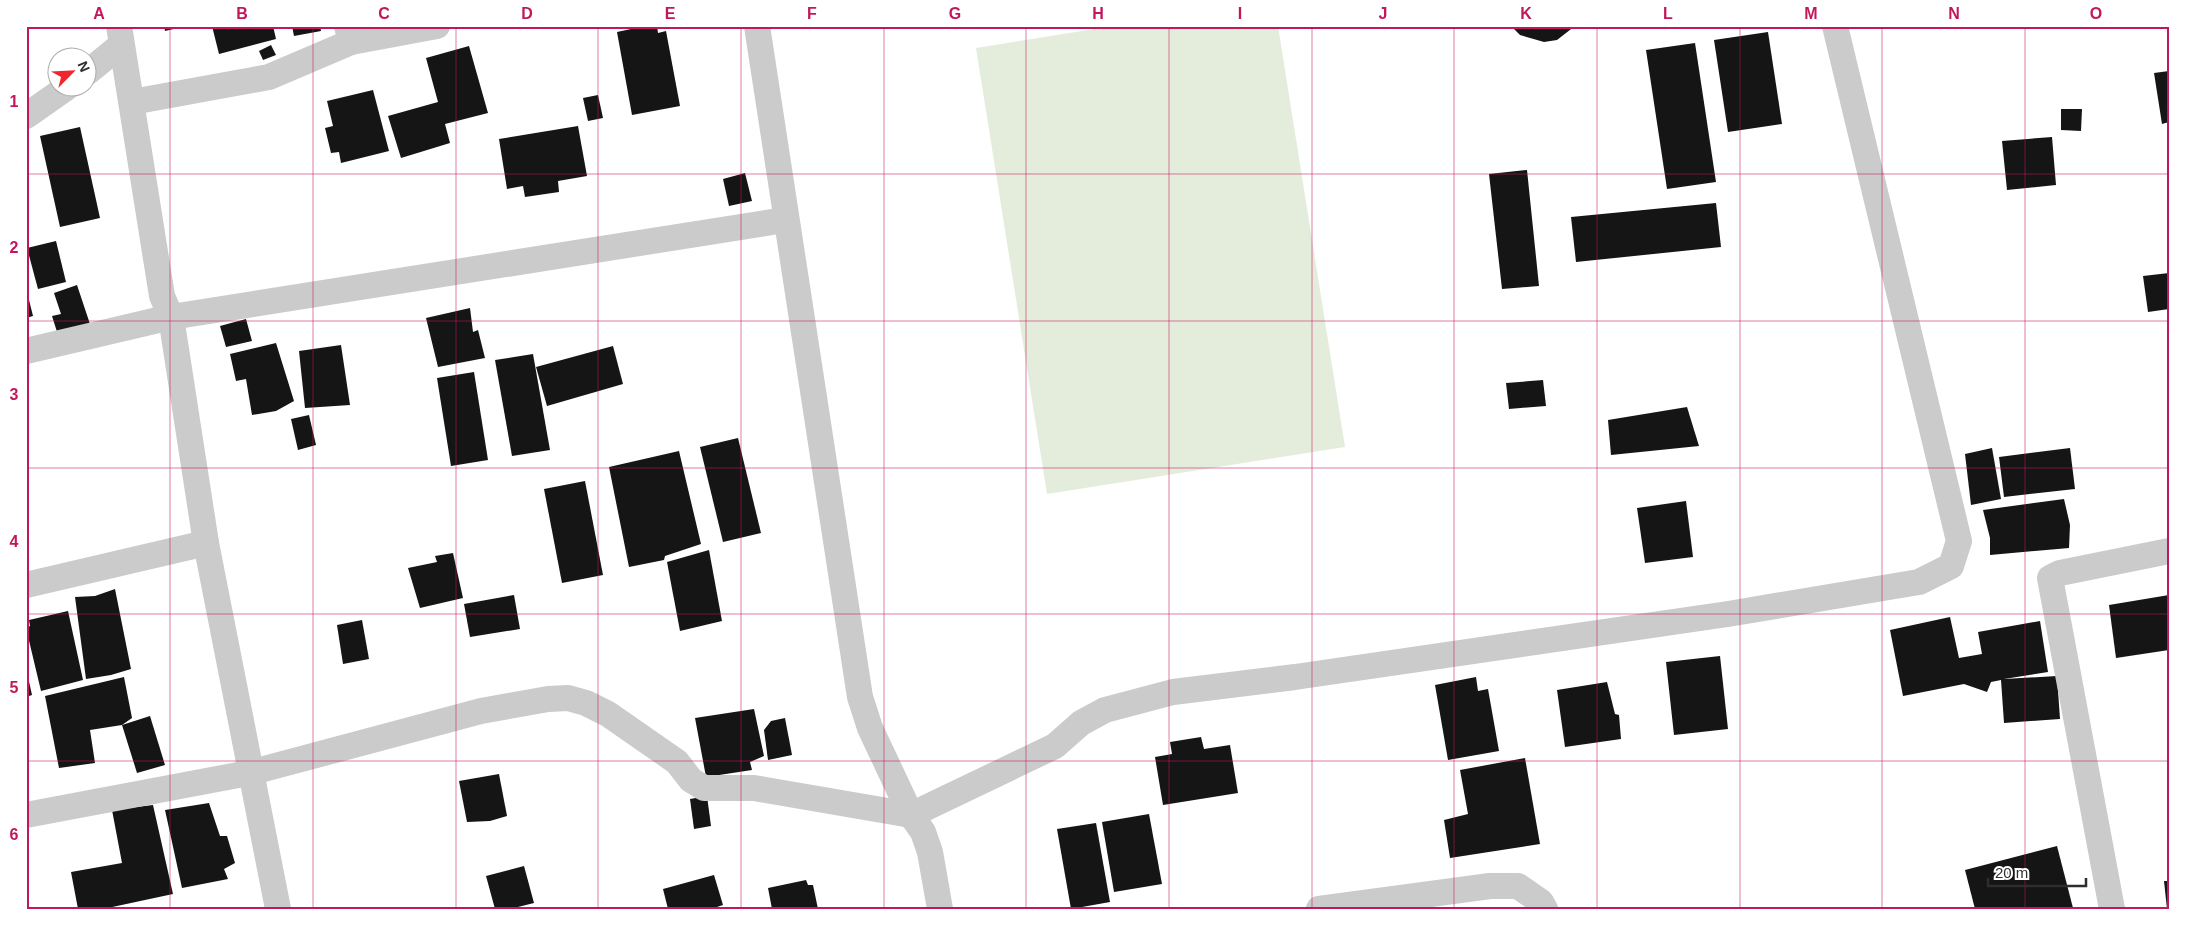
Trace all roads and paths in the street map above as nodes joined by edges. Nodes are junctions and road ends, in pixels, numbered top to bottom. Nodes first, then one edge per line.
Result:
1 (437, 26) edge
2 (757, 26) edge
3 (1835, 26) edge
4 (349, 34) edge
5 (120, 36) edge
6 (98, 61) edge
7 (52, 98) edge
8 (132, 102) junction
9 (26, 116) edge
10 (786, 220) junction
11 (171, 317) junction
12 (26, 351) edge
13 (206, 543) junction
14 (2169, 551) edge
15 (26, 586) edge
16 (250, 773) junction
17 (26, 815) edge
18 (912, 815) junction
19 (278, 909) edge
20 (940, 909) edge
21 (1319, 909) edge
22 (1545, 909) edge
23 (2112, 909) edge

1 - 4 street
2 - 10 street
3 - 18 street
4 - 8 street
5 - 6 street
5 - 8 street
7 - 9 street
8 - 11 street
10 - 11 street
10 - 18 street
11 - 12 street
11 - 13 street
13 - 15 street
13 - 16 street
14 - 23 street
16 - 17 street
16 - 18 street
16 - 19 street
18 - 20 street
21 - 22 street

